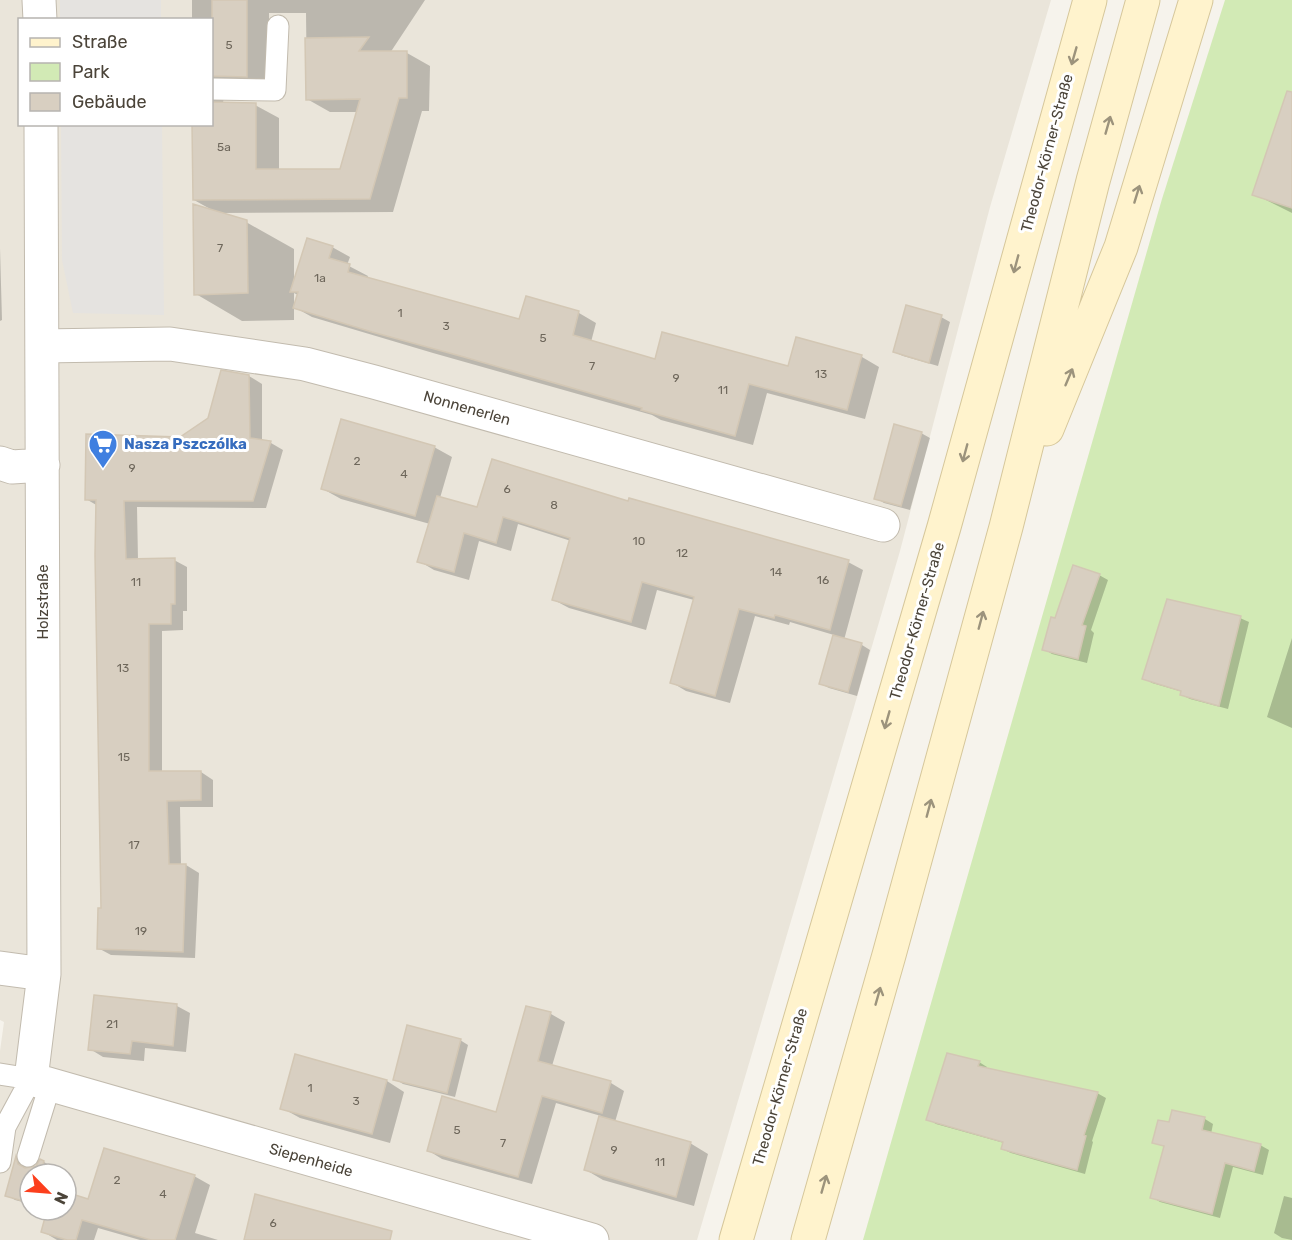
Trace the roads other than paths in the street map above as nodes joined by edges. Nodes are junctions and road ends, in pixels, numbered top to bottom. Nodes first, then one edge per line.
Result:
1 (39, 0) edge
2 (1090, 0) edge
3 (1143, 0) edge
4 (1196, 0) edge
5 (40, 18) edge
6 (278, 26) dead end
7 (213, 89) edge
8 (41, 126) edge
9 (42, 345) junction
10 (0, 463) edge
11 (43, 465) junction
12 (883, 525) dead end
13 (1006, 527) junction
14 (0, 968) edge
15 (44, 974) junction
16 (27, 1079) edge
17 (28, 1156) dead end
18 (0, 1162) edge
19 (592, 1240) edge
20 (736, 1240) edge
21 (808, 1240) edge

1 - 5 street
2 -> 20 main road, Theodor-Körner-Straße
13 -> 3 main road
13 -> 4 main road
6 - 7 lane
8 - 9 street, Holzstraße
9 - 11 street, Holzstraße
9 - 12 street, Nonnenerlen
10 - 11 street
11 - 15 street, Holzstraße
21 -> 13 main road
14 - 15 street
15 - 16 street, Holzstraße
16 - 17 lane
16 - 18 lane
16 - 19 street, Siepenheide

